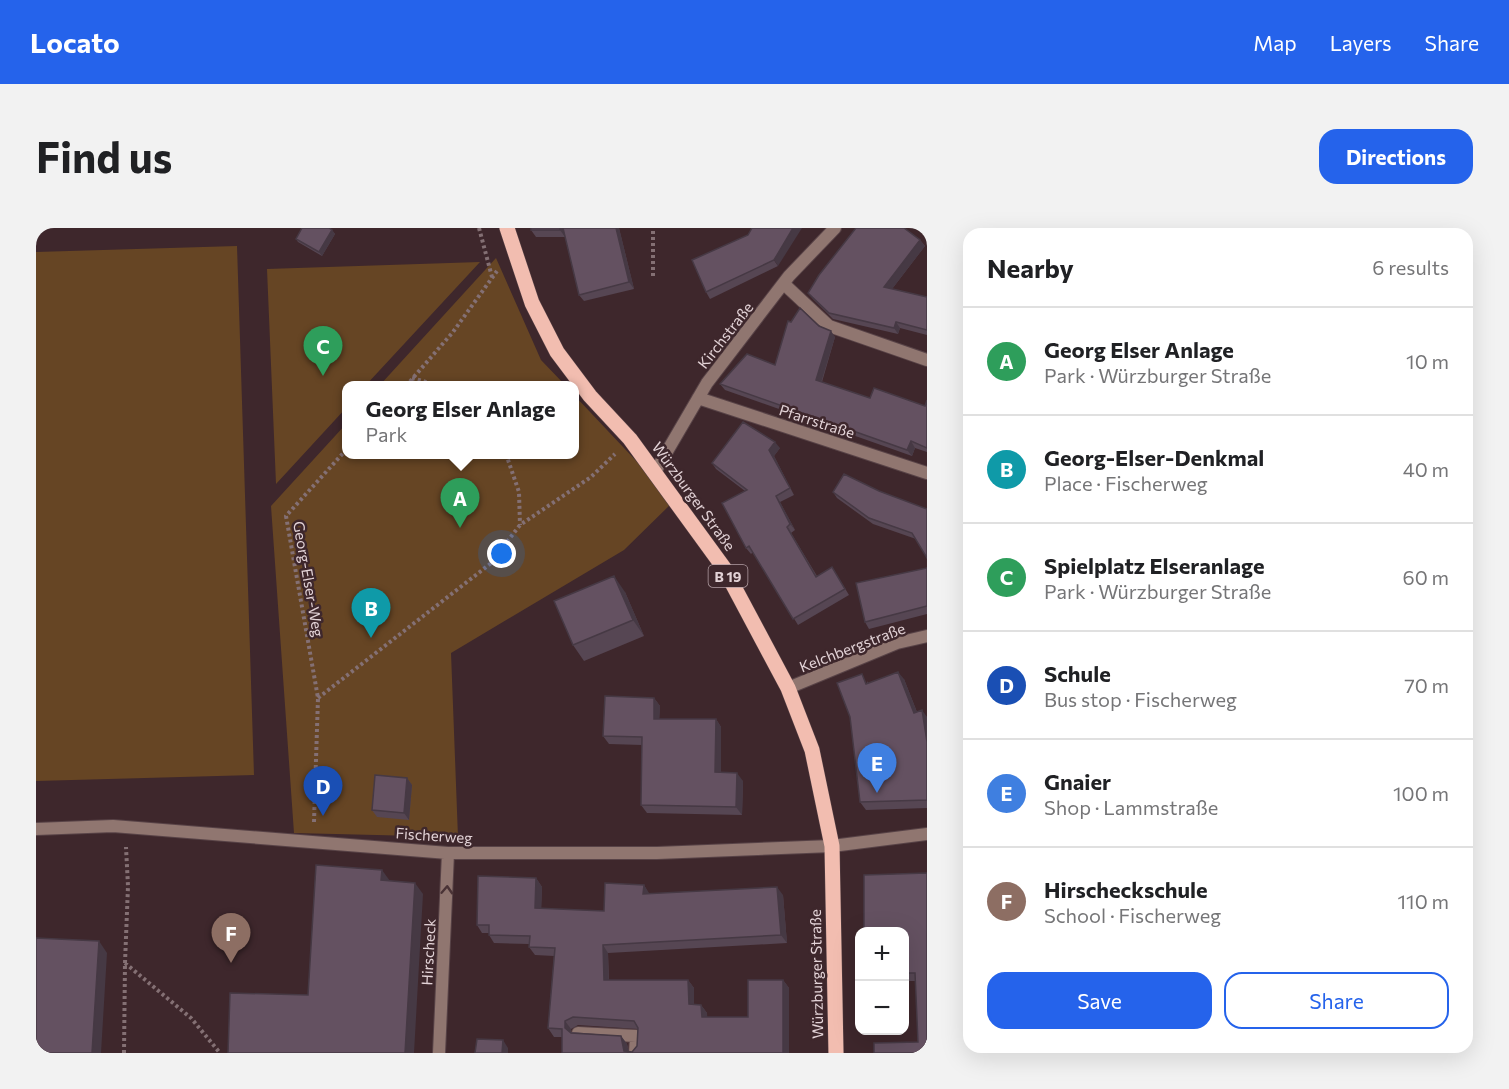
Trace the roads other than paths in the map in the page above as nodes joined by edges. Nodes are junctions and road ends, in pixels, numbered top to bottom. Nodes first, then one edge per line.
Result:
1 (507, 228) edge
2 (835, 228) edge
3 (784, 284) junction
4 (927, 360) edge
5 (579, 381) edge
6 (579, 381) edge
7 (698, 398) junction
8 (655, 472) junction
9 (927, 473) edge
10 (927, 636) edge
11 (788, 688) junction
12 (36, 829) edge
13 (927, 834) edge
14 (832, 846) junction
15 (448, 853) junction
16 (578, 1033) edge
17 (439, 1053) edge
18 (635, 1053) edge
19 (836, 1053) edge

1 - 5 main road, Würzburger Straße / B 19
2 - 3 street, Kirchstraße
3 - 4 street
3 - 7 street, Kirchstraße
6 - 8 main road, Würzburger Straße / B 19
7 - 8 street, Kirchstraße
7 - 9 street, Pfarrstraße
8 - 11 main road, Würzburger Straße / B 19
10 - 11 street, Kelchbergstraße
11 - 14 main road, Würzburger Straße / B 19
12 - 15 street, Fischerweg
13 - 14 street, Fischerweg
14 - 15 street, Fischerweg
14 - 19 main road, Würzburger Straße / B 19
17 -> 15 street, Hirscheck
16 - 18 street

